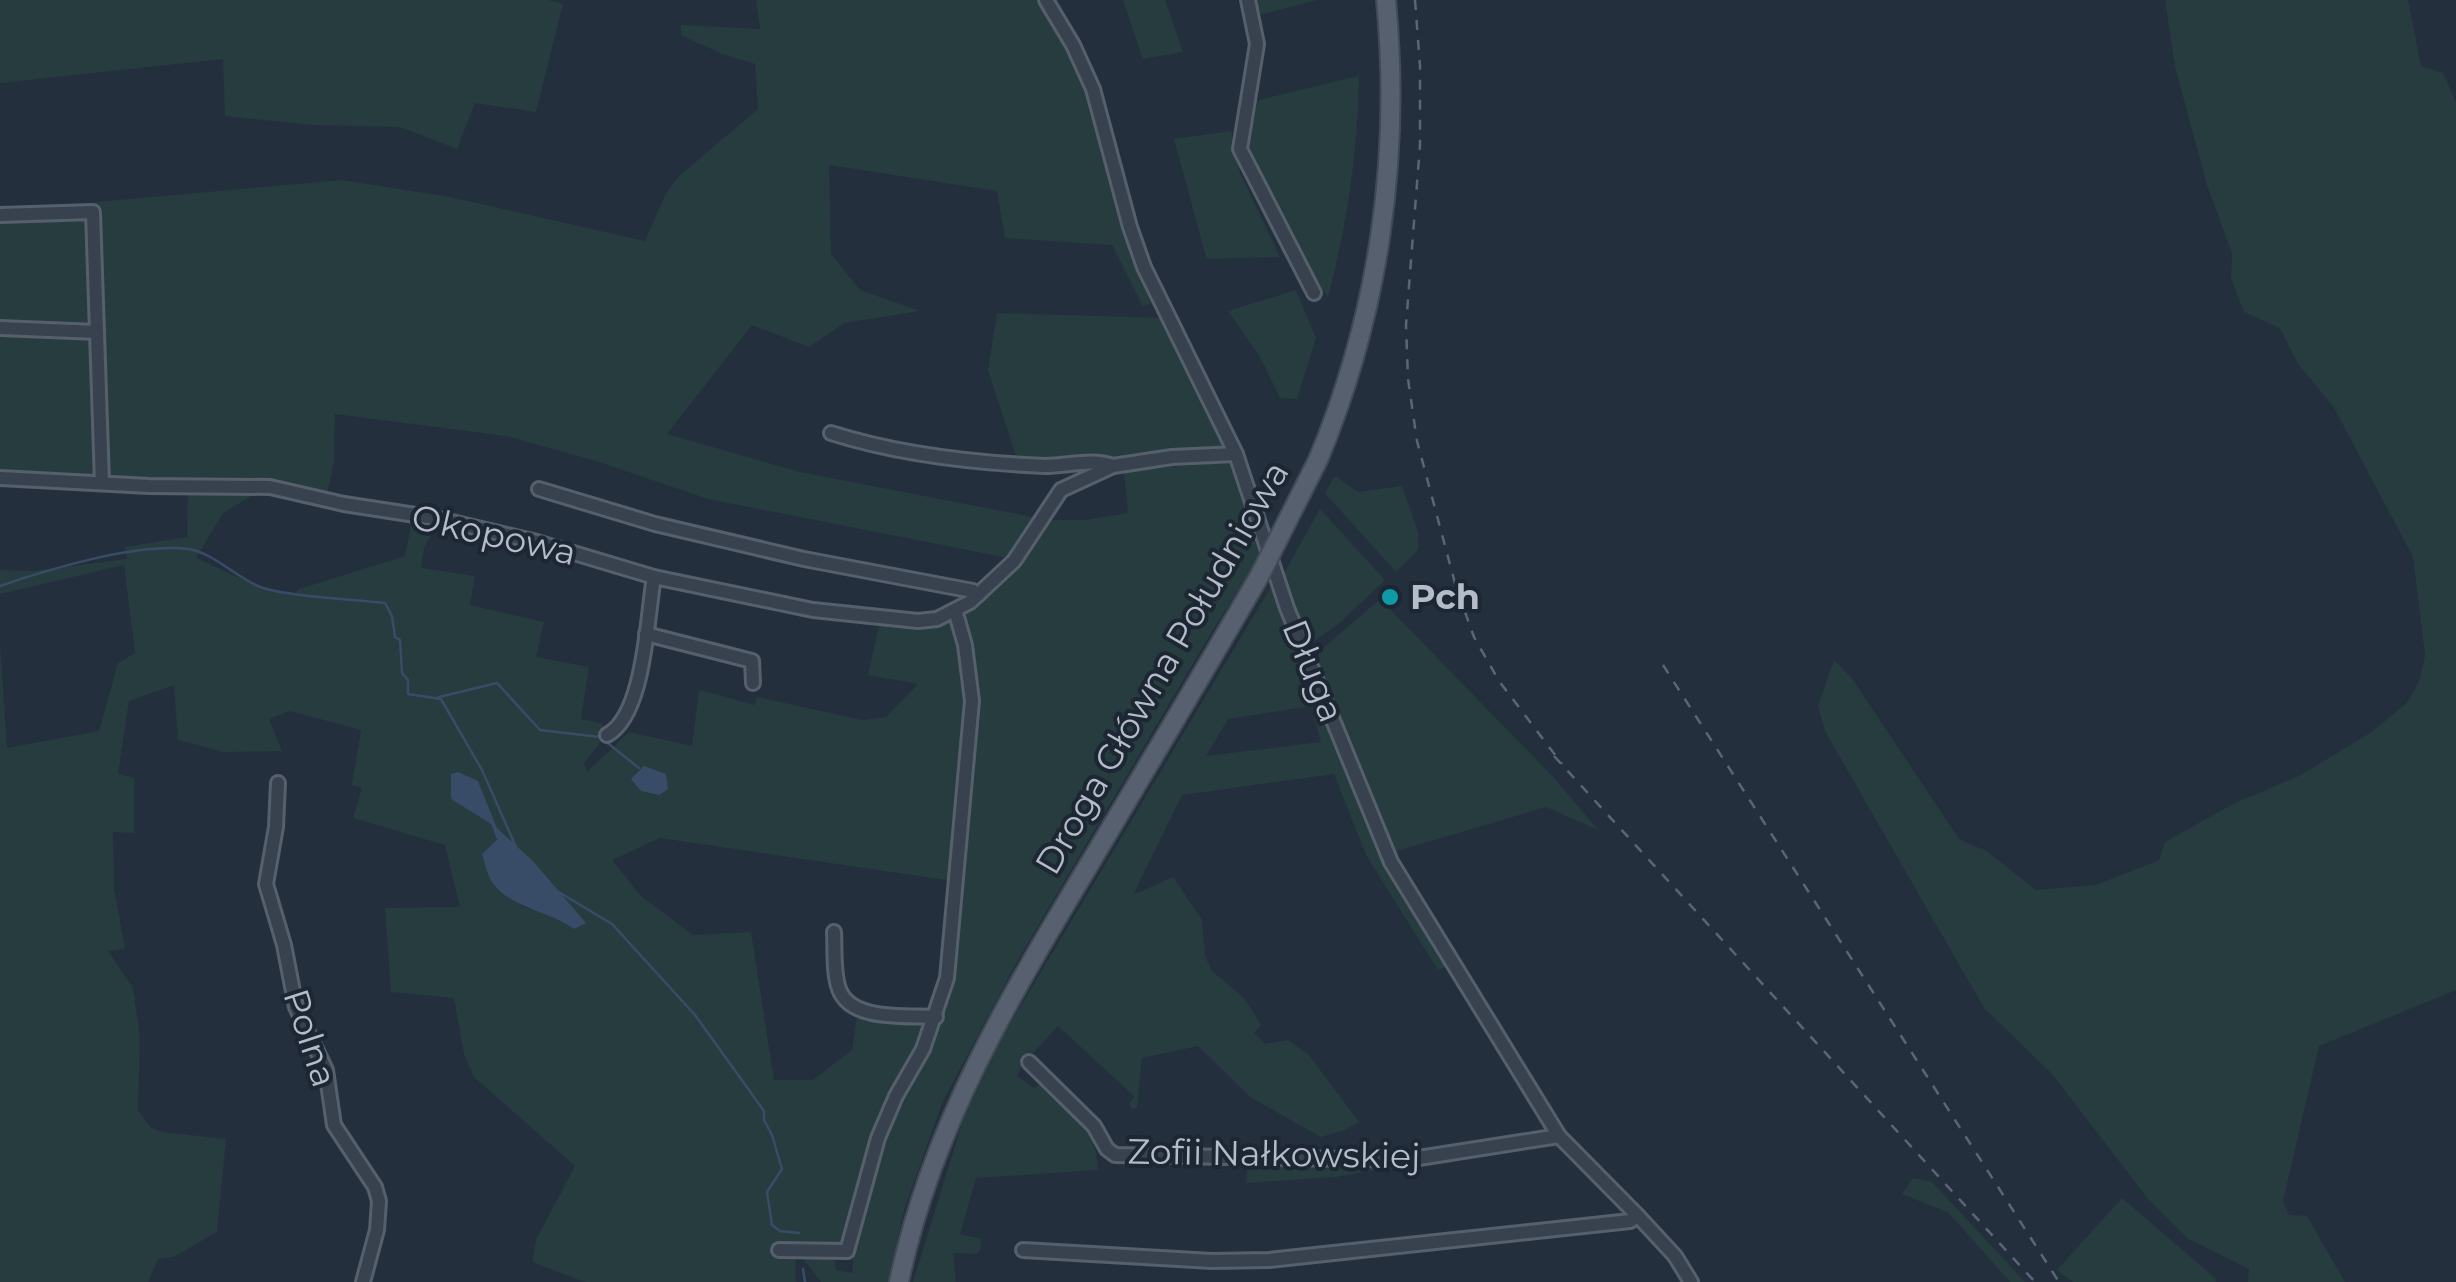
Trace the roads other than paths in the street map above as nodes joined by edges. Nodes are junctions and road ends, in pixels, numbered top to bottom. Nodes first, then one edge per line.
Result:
1 (1046, 0) edge
2 (1248, 0) edge
3 (1386, 0) edge
4 (0, 216) edge
5 (1314, 294) dead end
6 (0, 328) edge
7 (97, 332) junction
8 (830, 433) dead end
9 (1236, 454) junction
10 (1113, 466) junction
11 (0, 478) edge
12 (102, 483) junction
13 (539, 489) dead end
14 (654, 576) junction
15 (978, 595) junction
16 (955, 610) junction
17 (646, 634) junction
18 (752, 683) dead end
19 (607, 735) dead end
20 (278, 783) dead end
21 (834, 932) dead end
22 (936, 1017) junction
23 (1029, 1062) dead end
24 (1558, 1136) junction
25 (1638, 1216) junction
26 (778, 1250) dead end
27 (1023, 1250) dead end
28 (363, 1282) edge
29 (899, 1282) edge
30 (1692, 1282) edge

1 - 9 street, Długa
2 - 5 street
3 - 29 main road, Droga Główna Południowa, bridge
4 - 7 street
6 - 7 street
7 - 12 street
8 - 10 street, Okopowa
9 - 10 street, Okopowa
9 - 24 street, Długa
10 - 15 street, Okopowa
11 - 12 street, Okopowa
12 - 14 street, Okopowa
13 - 15 street, Okopowa
14 - 16 street, Okopowa
14 - 17 street
15 - 16 street, Okopowa
16 - 22 street
17 - 18 street
17 - 19 street
20 - 28 street, Polna
21 - 22 street
22 - 26 street
23 - 24 street, Zofii Nałkowskiej
24 - 25 street, Długa
25 - 27 street
25 - 30 street, Długa

